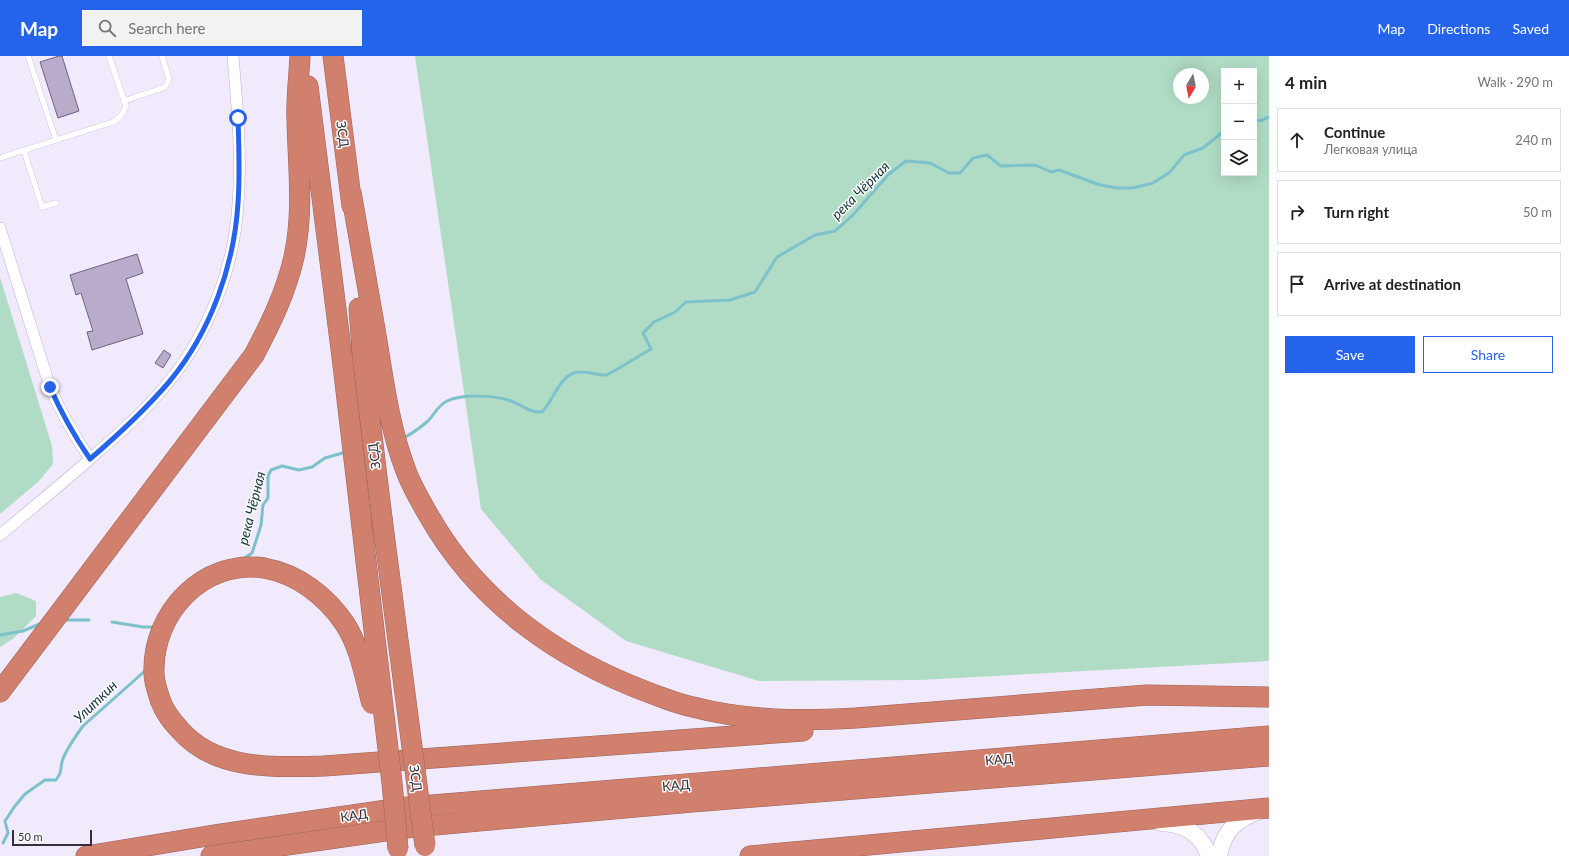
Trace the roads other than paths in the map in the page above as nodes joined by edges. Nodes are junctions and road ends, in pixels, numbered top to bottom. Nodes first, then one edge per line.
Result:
1 (28, 56) edge
2 (110, 56) edge
3 (162, 56) edge
4 (234, 56) edge
5 (300, 56) edge
6 (304, 56) edge
7 (333, 56) edge
8 (124, 101) junction
9 (56, 140) junction
10 (24, 151) junction
11 (0, 158) edge
12 (56, 203) dead end
13 (0, 228) edge
14 (372, 362) junction
15 (90, 459) junction
16 (0, 535) edge
17 (3, 689) edge
18 (1268, 697) edge
19 (1269, 736) edge
20 (1269, 756) edge
21 (392, 783) junction
22 (1267, 808) edge
23 (1132, 821) junction
24 (426, 853) edge
25 (398, 854) edge
26 (86, 856) edge
27 (211, 856) edge
28 (750, 856) edge
29 (1209, 856) edge
30 (1219, 856) edge

1 - 9 lane
2 - 8 lane
3 - 8 lane
4 - 15 street
5 - 17 highway
6 - 21 highway, ЗСД, bridge
7 - 14 highway, ЗСД
8 - 9 lane
9 - 10 lane
10 - 11 lane
10 - 12 lane
13 - 15 street
14 - 18 highway
14 - 24 highway, ЗСД, bridge
15 - 16 street
18 - 21 highway, bridge
19 - 26 highway, КАД
20 - 27 highway, КАД
21 - 25 highway, ЗСД, bridge
22 - 23 highway
22 - 30 main road
23 - 28 highway
23 - 29 main road

